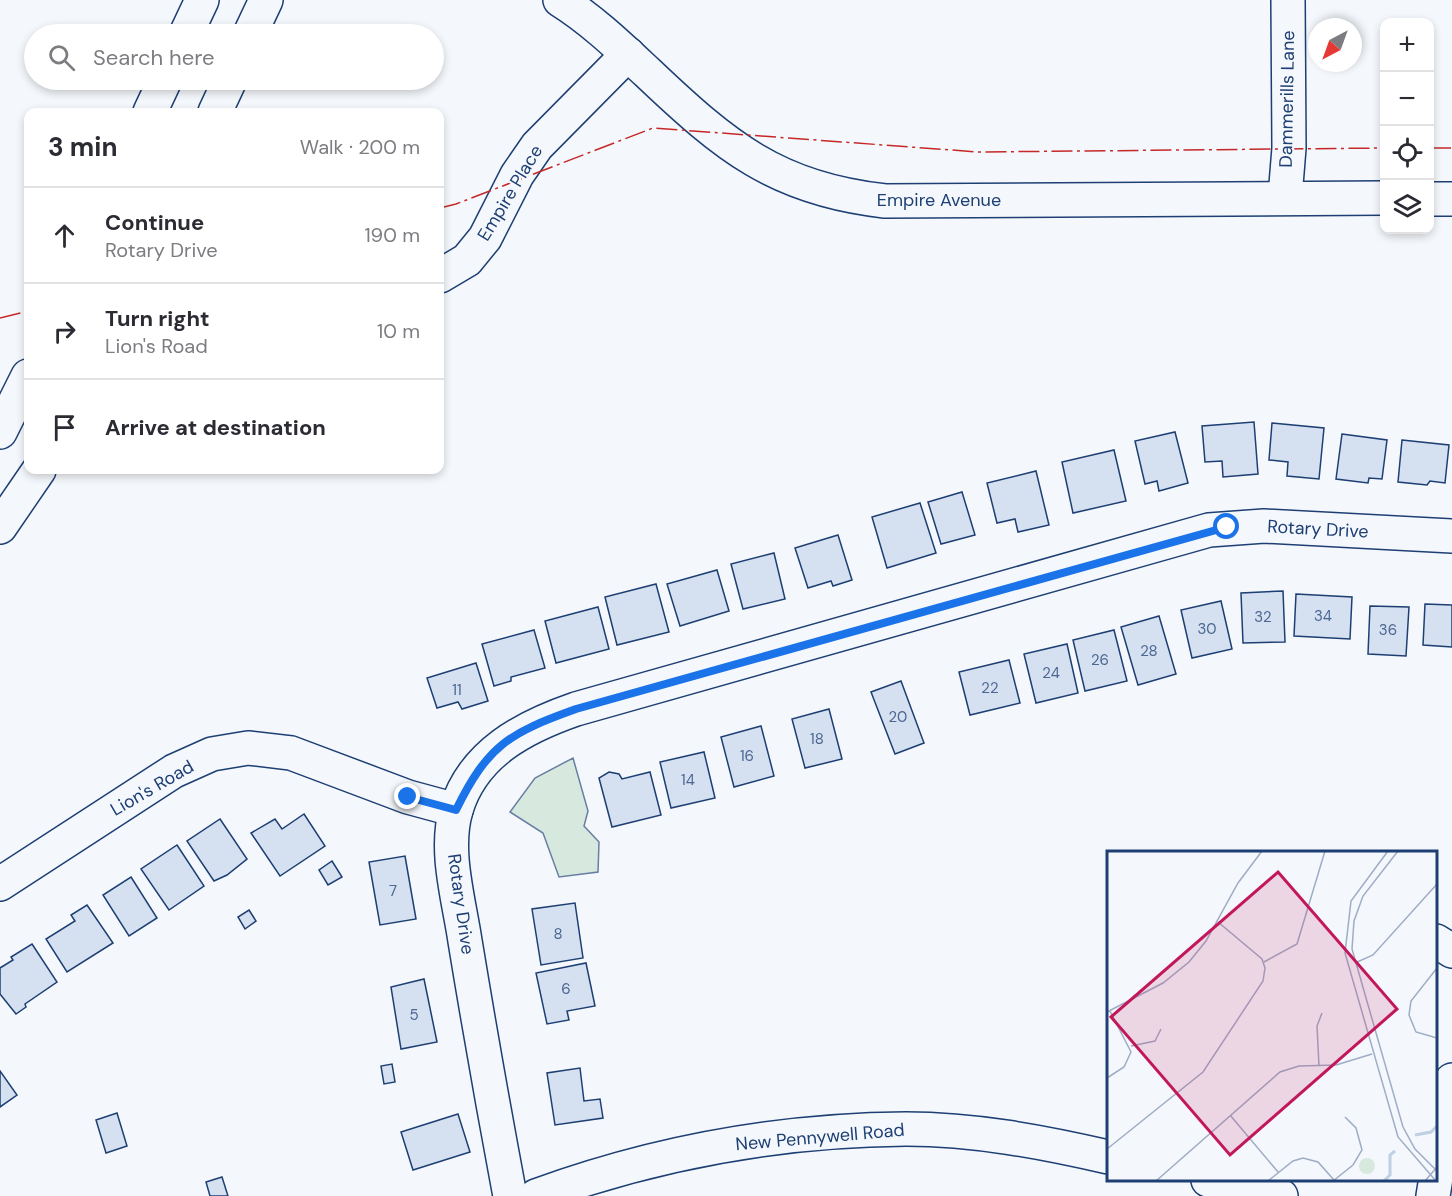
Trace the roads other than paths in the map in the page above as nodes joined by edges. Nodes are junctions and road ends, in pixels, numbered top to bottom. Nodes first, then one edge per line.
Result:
1 (202, 0) edge
2 (266, 0) edge
3 (560, 0) edge
4 (1288, 0) edge
5 (191, 24) edge
6 (255, 24) edge
7 (628, 54) junction
8 (160, 90) edge
9 (225, 90) edge
10 (152, 108) edge
11 (217, 108) edge
12 (1285, 197) junction
13 (1380, 198) edge
14 (1434, 199) edge
15 (1452, 199) edge
16 (444, 274) edge
17 (24, 386) edge
18 (10, 420) edge
19 (36, 474) edge
20 (0, 527) edge
21 (1452, 536) edge
22 (456, 810) junction
23 (0, 884) edge
24 (1437, 942) edge
25 (1452, 951) edge
26 (1452, 1080) edge
27 (1107, 1157) edge
28 (1437, 1172) edge
29 (1217, 1181) edge
30 (1435, 1181) edge
31 (510, 1196) edge
32 (536, 1196) edge
33 (1281, 1196) edge
34 (1433, 1196) edge

1 - 5 street
2 - 6 street
3 - 7 street, Empire Avenue
4 - 12 street, Dammerills Lane
7 - 12 street, Empire Avenue
7 - 16 street, Empire Place
8 - 10 street
9 - 11 street
12 - 13 street, Empire Avenue
14 - 15 street
17 - 18 street
19 - 20 street
21 - 22 street, Rotary Drive
22 - 23 street, Lion's Road
22 - 31 street, Rotary Drive
24 - 25 street
26 - 28 street
27 - 32 street, New Pennywell Road
29 - 33 street
30 - 34 street

